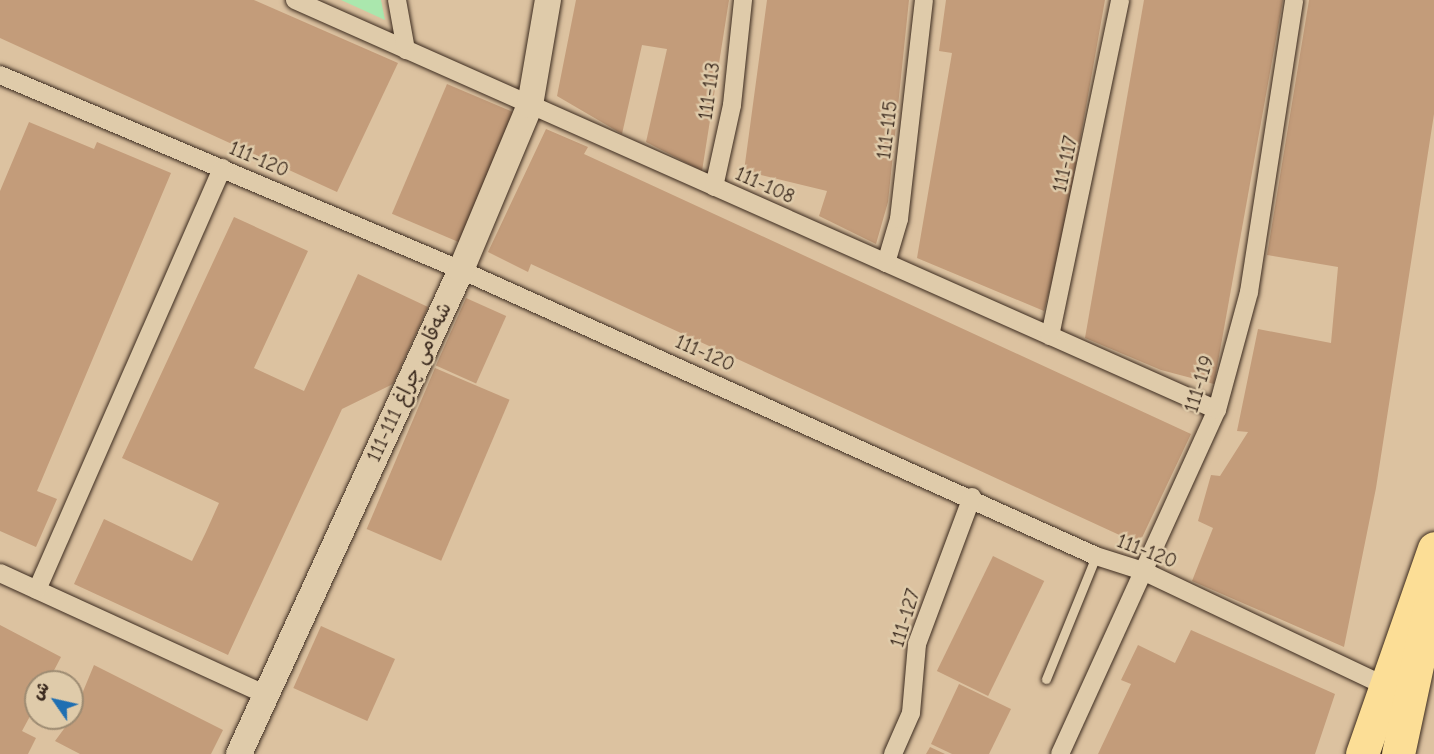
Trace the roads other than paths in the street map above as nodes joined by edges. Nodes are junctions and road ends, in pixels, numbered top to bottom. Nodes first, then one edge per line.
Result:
1 (295, 0) edge
2 (398, 0) edge
3 (548, 0) edge
4 (743, 0) edge
5 (924, 0) edge
6 (1120, 0) edge
7 (1294, 0) edge
8 (406, 50) junction
9 (0, 75) edge
10 (530, 105) junction
11 (222, 168) junction
12 (714, 186) junction
13 (886, 263) junction
14 (461, 270) junction
15 (1050, 336) junction
16 (1217, 410) junction
17 (972, 497) junction
18 (1434, 548) edge
19 (1096, 556) junction
20 (1143, 571) junction
21 (0, 573) edge
22 (1434, 582) edge
23 (37, 590) junction
24 (1046, 679) dead end
25 (1385, 686) junction
26 (264, 694) junction
27 (239, 754) edge
28 (893, 754) edge
29 (1060, 754) edge
30 (1362, 754) edge
31 (1398, 754) edge

1 - 8 street, 111-108
2 - 8 street
3 - 10 street, شەقامی چراغ 111-111
4 - 12 street, 111-113
5 - 13 street, 111-115
6 - 15 street, 111-117
7 - 16 street, 111-119
8 - 10 street, 111-108
9 - 11 street, 111-120
10 - 12 street, 111-108
10 - 14 street, شەقامی چراغ 111-111
11 - 14 street, 111-120
11 - 23 street
12 - 13 street, 111-108
13 - 15 street, 111-108
14 - 17 street, 111-120
14 - 26 street, شەقامی چراغ 111-111
15 - 16 street, 111-108
16 - 20 street, 111-119
17 - 19 street, 111-120
17 - 28 street, 111-127
18 - 25 highway
19 - 20 street, 111-120
19 - 24 lane
20 - 25 street, 111-120
20 - 29 street, 111-119
21 - 23 street
22 - 31 highway
23 - 26 street
25 - 30 highway
26 - 27 street, شەقامی چراغ 111-111

